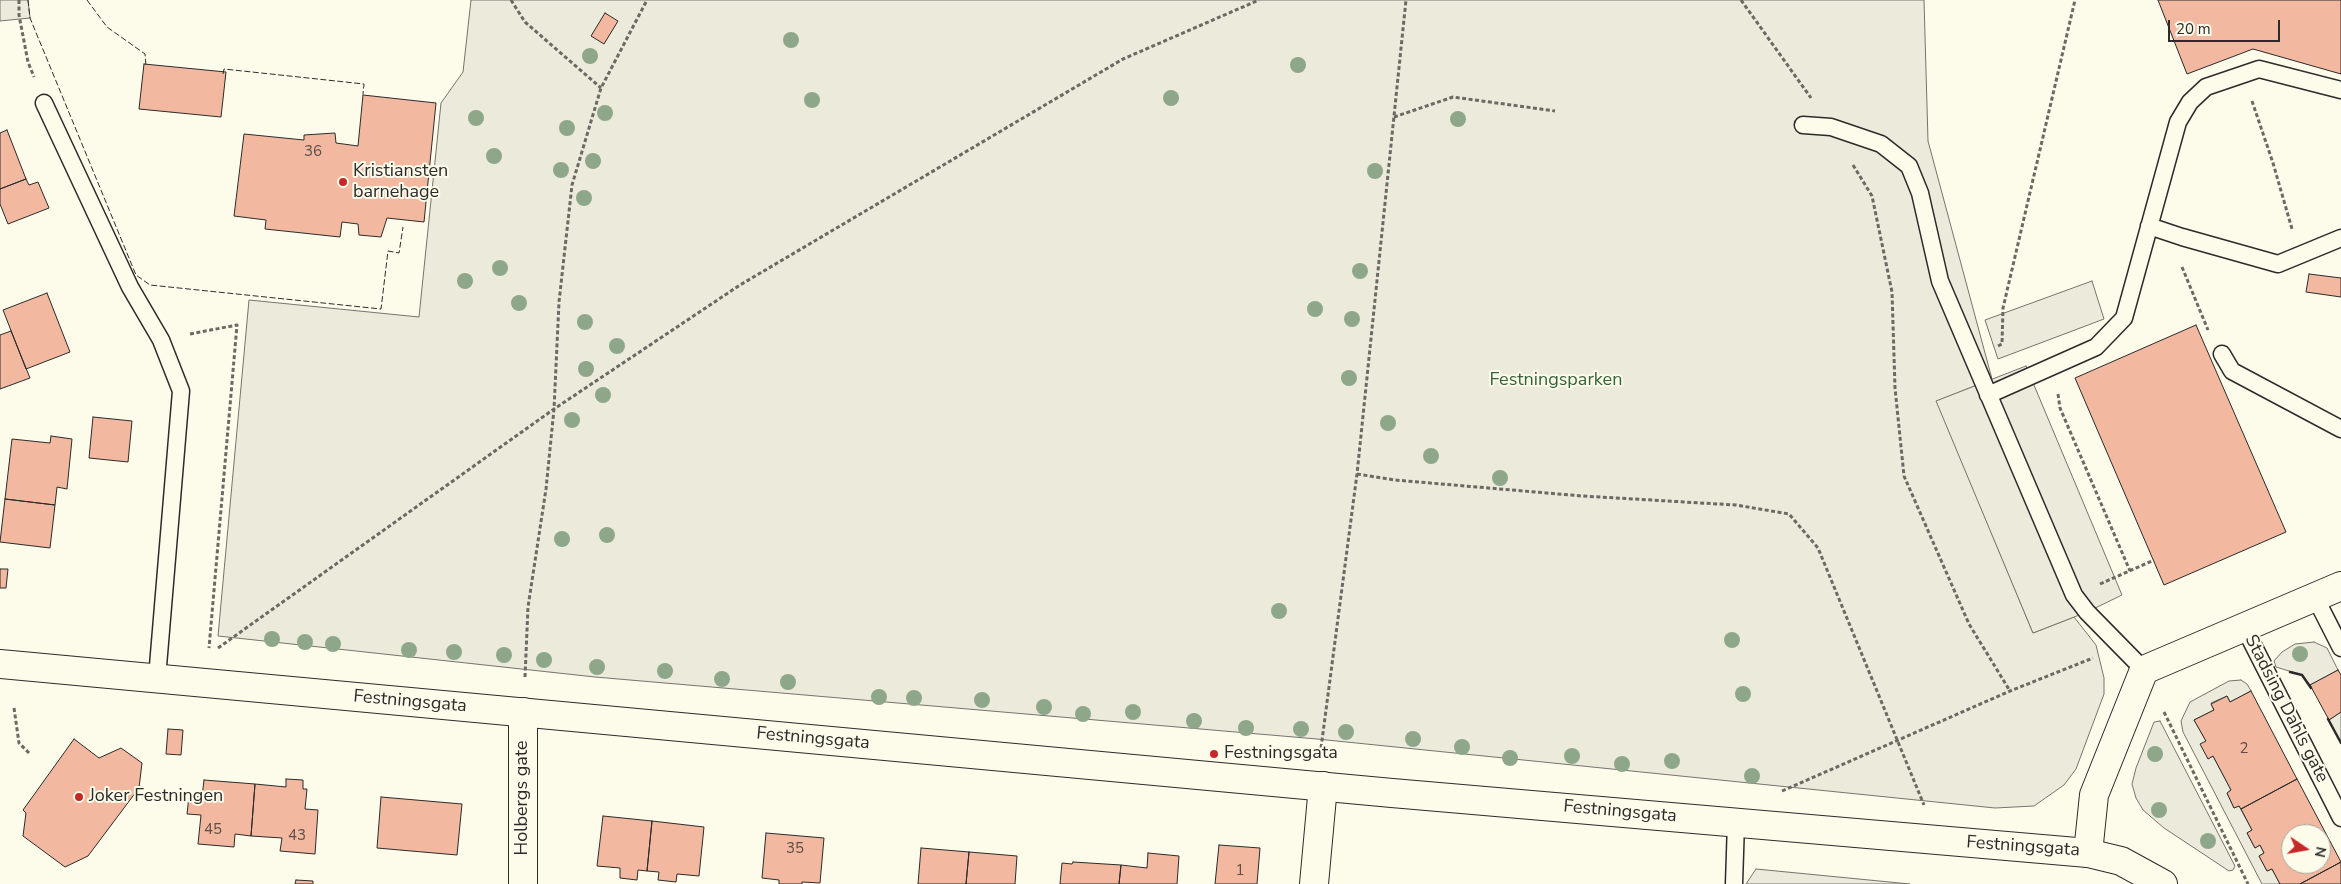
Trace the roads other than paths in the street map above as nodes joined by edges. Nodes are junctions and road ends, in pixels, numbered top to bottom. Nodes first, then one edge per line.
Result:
1 (2341, 90) edge
2 (44, 103) road end
3 (1803, 125) dead end
4 (2148, 226) junction
5 (2341, 238) edge
6 (2222, 354) dead end
7 (1988, 395) junction
8 (2341, 429) edge
9 (2341, 586) edge
10 (2315, 598) junction
11 (2244, 627) junction
12 (2341, 648) edge
13 (0, 664) edge
14 (2144, 670) junction
15 (157, 678) junction
16 (523, 712) junction
17 (1323, 786) junction
18 (2341, 818) edge
19 (1736, 822) junction
20 (2088, 853) junction
21 (523, 884) edge
22 (1314, 884) edge
23 (1734, 884) edge
24 (2163, 884) edge

1 - 4 lane
2 - 15 lane
3 - 7 lane
4 - 5 lane
4 - 7 lane
6 - 8 lane
7 - 14 lane
9 - 10 main road
10 - 11 main road
10 - 12 lane
11 - 14 main road
11 - 18 lane, Stadsing Dahls gate
13 - 15 main road, Festningsgata
14 - 20 main road, Festningsgata
15 - 16 main road, Festningsgata
16 - 17 main road, Festningsgata
16 - 21 main road, Holbergs gate
17 - 19 main road, Festningsgata
17 - 22 main road
19 - 20 main road, Festningsgata
19 - 23 lane
20 - 24 main road

